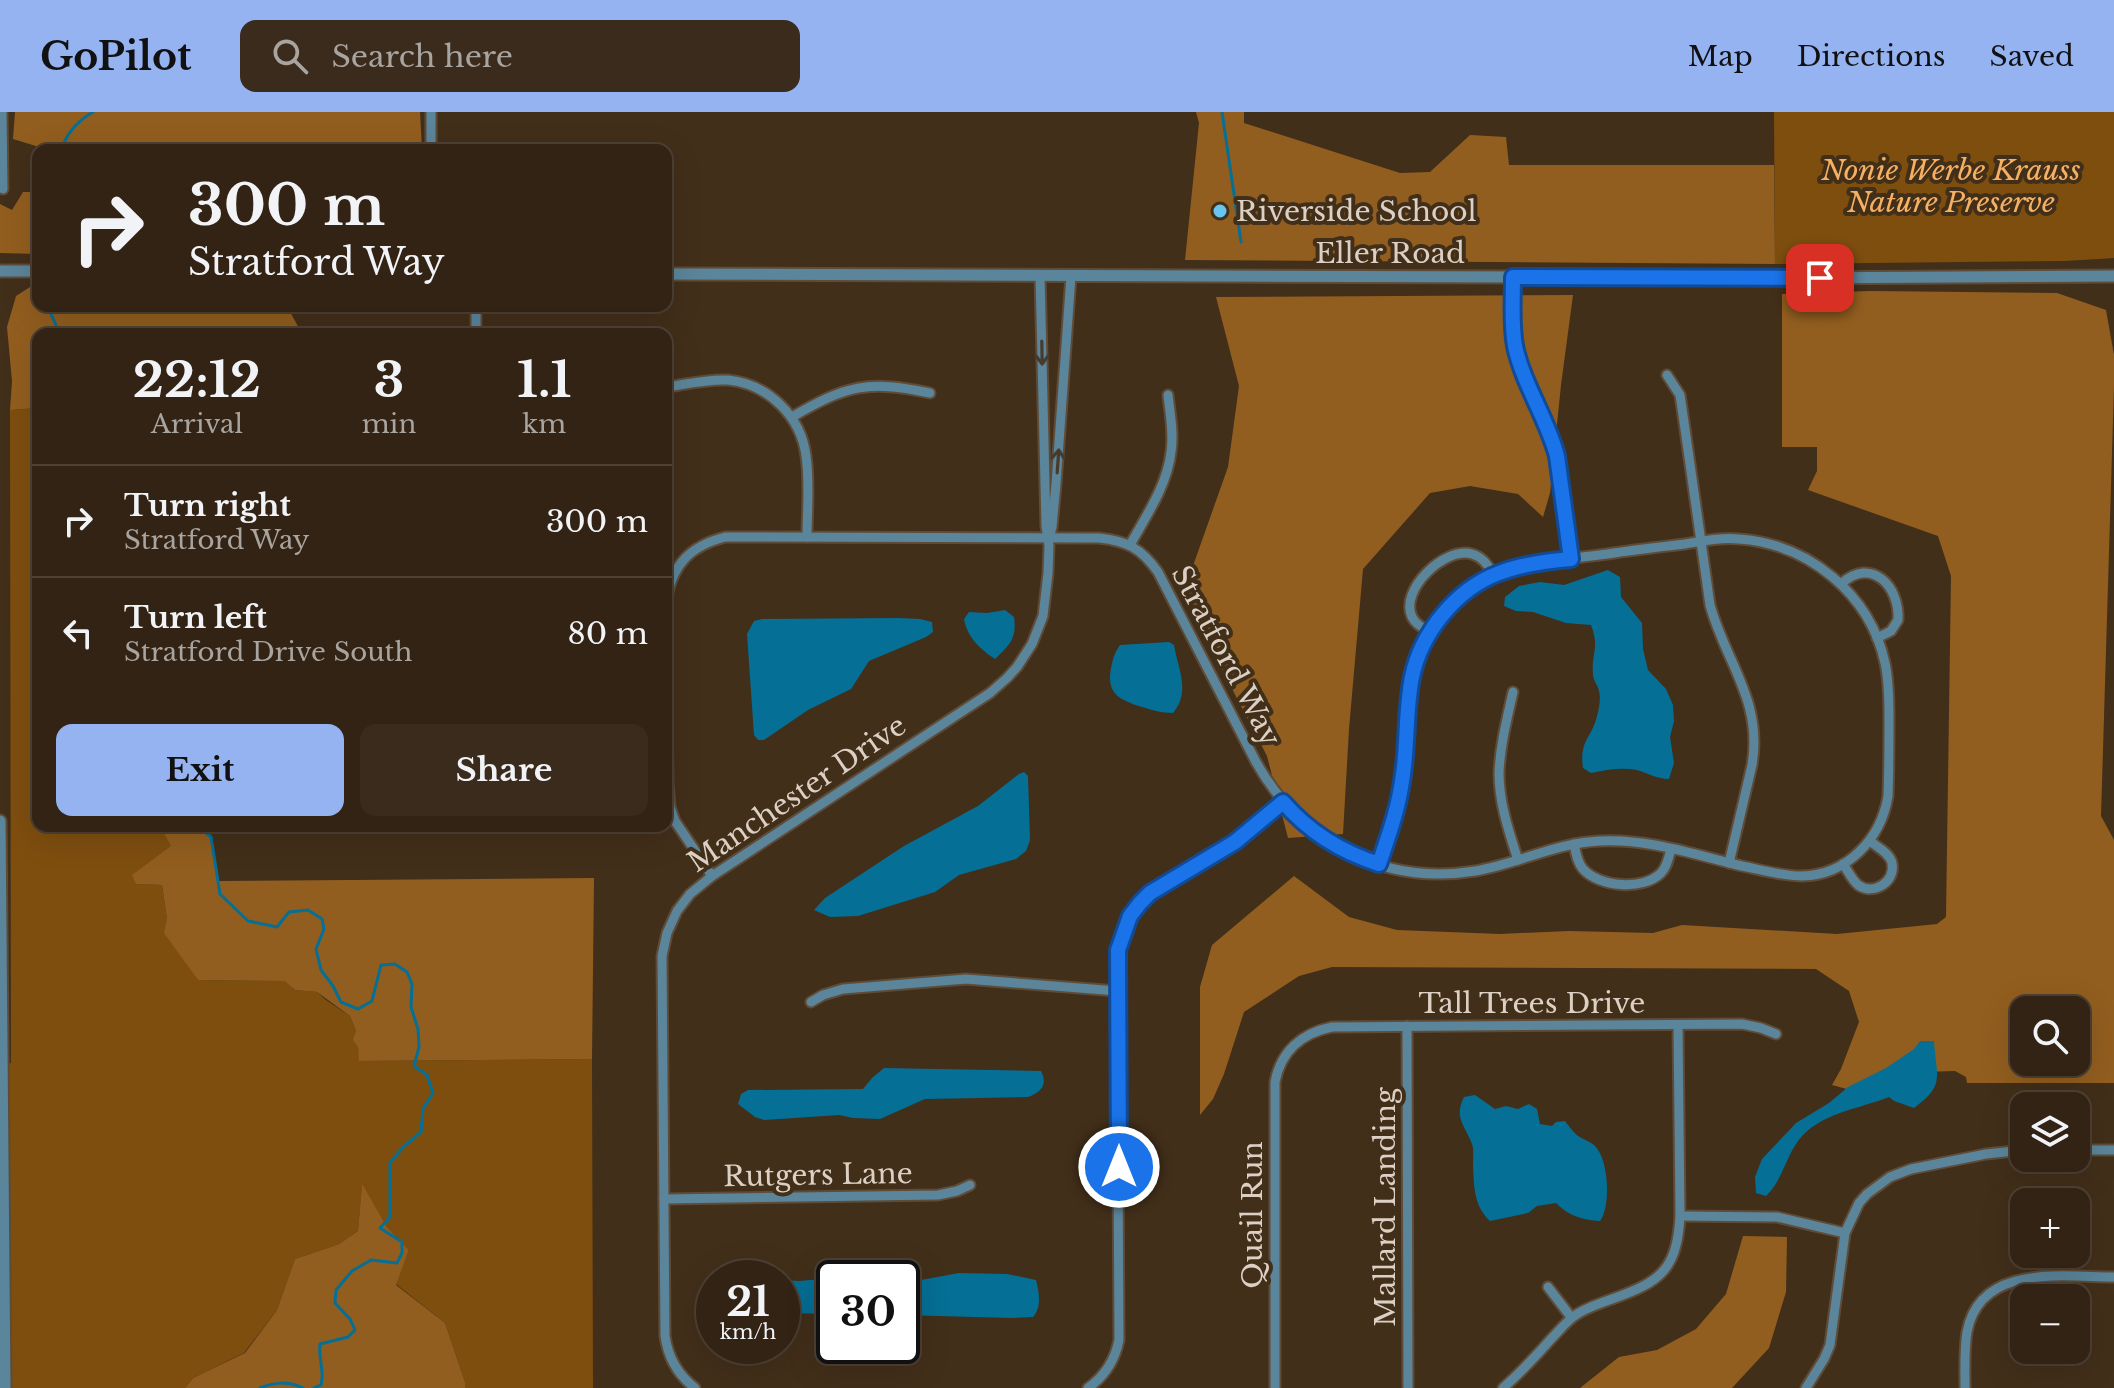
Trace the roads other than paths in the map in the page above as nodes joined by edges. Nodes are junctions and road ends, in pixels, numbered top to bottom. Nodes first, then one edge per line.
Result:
1 (2, 112) edge
2 (431, 112) edge
3 (431, 144) edge
4 (3, 189) dead end
5 (0, 271) edge
6 (32, 271) edge
7 (672, 274) edge
8 (1040, 275) junction
9 (1071, 276) junction
10 (2114, 276) edge
11 (1513, 277) junction
12 (1667, 375) dead end
13 (673, 386) dead end
14 (930, 393) dead end
15 (1168, 395) dead end
16 (792, 417) junction
17 (807, 537) junction
18 (1048, 538) junction
19 (1701, 542) junction
20 (1130, 545) junction
21 (1571, 559) junction
22 (1494, 575) junction
23 (672, 578) edge
24 (1841, 584) junction
25 (1431, 632) junction
26 (1877, 638) junction
27 (1513, 692) dead end
28 (1283, 802) junction
29 (672, 813) edge
30 (0, 821) edge
31 (1870, 841) junction
32 (1574, 844) junction
33 (1671, 849) junction
34 (1518, 860) junction
35 (1729, 863) junction
36 (1379, 864) junction
37 (1843, 864) junction
38 (712, 876) junction
39 (1117, 991) junction
40 (811, 1002) dead end
41 (1678, 1025) junction
42 (1407, 1026) junction
43 (1776, 1034) dead end
44 (1292, 1047) joint
45 (2090, 1150) edge
46 (2114, 1150) edge
47 (2010, 1151) edge
48 (970, 1185) dead end
49 (664, 1199) junction
50 (1680, 1216) junction
51 (1845, 1233) junction
52 (2114, 1277) edge
53 (1548, 1287) dead end
54 (1571, 1317) junction
55 (1812, 1385) edge
56 (5, 1388) edge
57 (695, 1388) edge
58 (1088, 1388) edge
59 (1275, 1388) edge
60 (1408, 1388) edge
61 (1503, 1388) edge
62 (1965, 1388) edge

1 - 4 street
2 - 3 street
5 - 6 street
7 - 8 street, Eller Road
8 - 9 street, Eller Road
8 -> 18 street, Manchester Drive
9 - 11 street, Eller Road
18 -> 9 street, Manchester Drive
10 - 11 street, Eller Road
11 - 21 street
12 - 19 street
13 - 16 street
14 - 16 street
15 - 20 street
16 - 17 street
17 - 18 street
17 - 23 street
18 - 20 street
18 - 38 street, Manchester Drive
19 - 21 street
19 - 24 street
19 - 35 street
20 - 28 street, Stratford Way
21 - 22 street
22 - 25 street
22 - 25 street
24 - 26 street
24 - 26 street
25 - 36 street
26 - 31 street
27 - 34 street
28 - 36 street, Stratford Way
28 - 39 street
29 - 38 street
30 - 56 street
31 - 37 street
31 - 37 street
32 - 33 street, Stratford Way
32 - 33 street
32 - 34 street, Stratford Way
33 - 35 street, Stratford Way
34 - 36 street, Stratford Way
35 - 37 street, Stratford Way
38 - 49 street, Manchester Drive
39 - 40 street
39 - 58 street
41 - 42 street, Tall Trees Drive
41 - 43 street, Tall Trees Drive
41 - 50 street
42 - 44 street, Tall Trees Drive
42 - 60 street, Mallard Landing
44 - 59 street, Quail Run
45 - 46 street
47 - 51 street
48 - 49 street, Rutgers Lane
49 - 57 street, Manchester Drive
50 - 51 street
50 - 54 street
51 - 55 street
52 - 62 street
53 - 54 street
54 - 61 street

